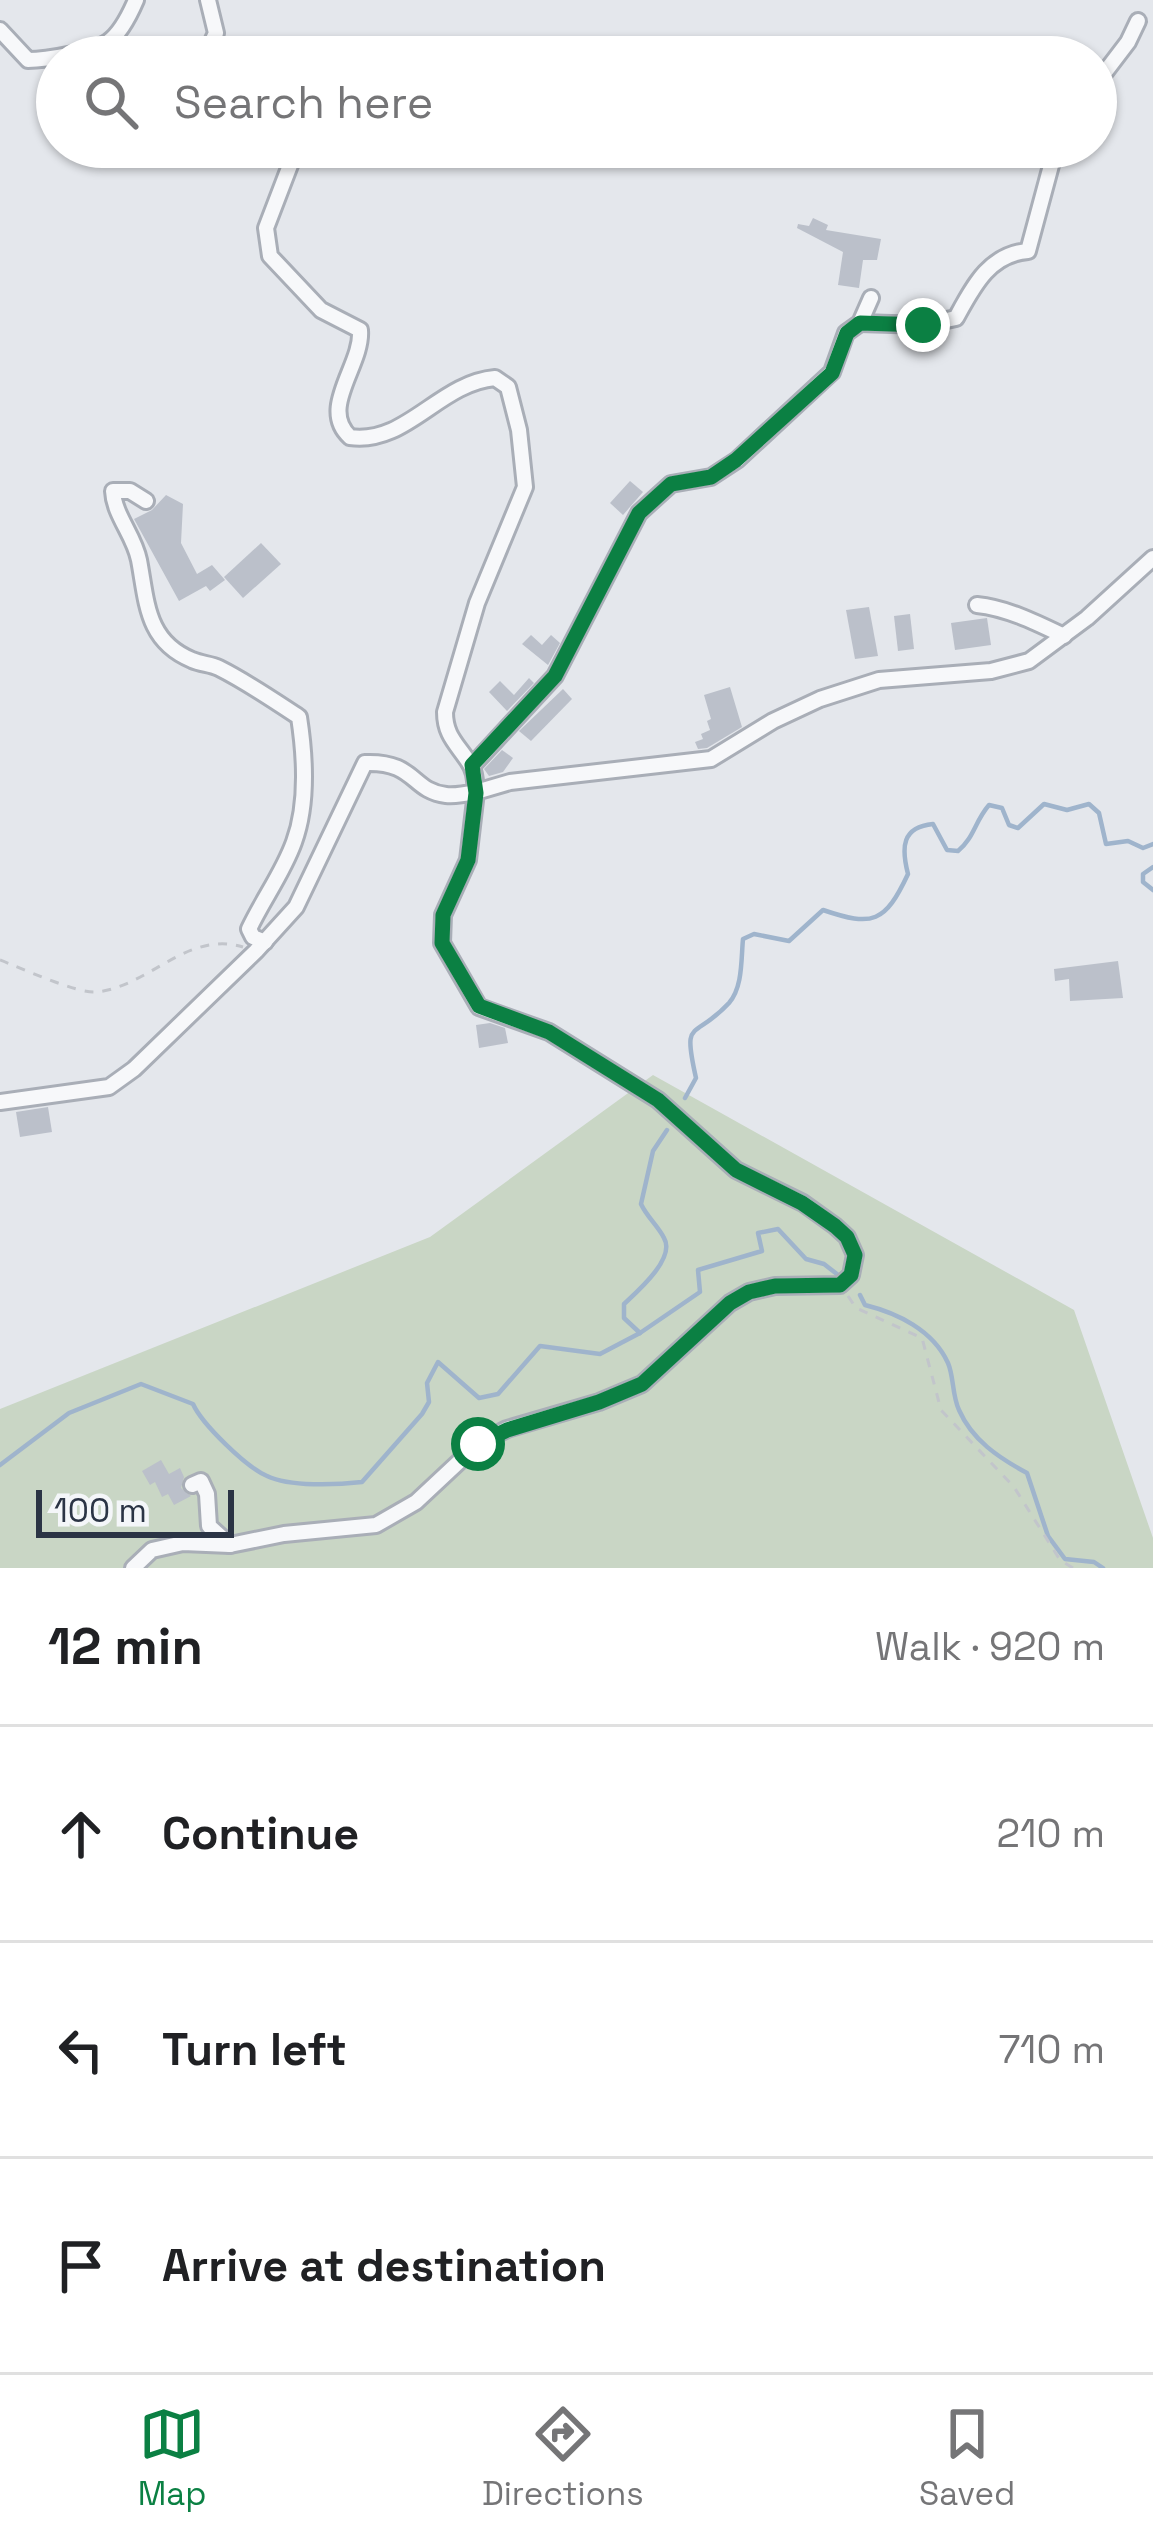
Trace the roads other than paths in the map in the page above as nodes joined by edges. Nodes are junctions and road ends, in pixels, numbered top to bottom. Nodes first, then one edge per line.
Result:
1 (136, 0) edge
2 (208, 0) edge
3 (1138, 21) dead end
4 (0, 29) edge
5 (113, 36) edge
6 (215, 36) edge
7 (1117, 58) edge
8 (36, 60) edge
9 (289, 168) edge
10 (1050, 168) edge
11 (871, 298) dead end
12 (860, 323) junction
13 (146, 501) dead end
14 (1153, 558) edge
15 (977, 604) dead end
16 (1064, 637) junction
17 (472, 765) junction
18 (476, 793) junction
19 (260, 947) junction
20 (0, 1102) edge
21 (193, 1485) dead end
22 (230, 1545) junction
23 (133, 1568) edge

1 - 5 street
2 - 6 street
3 - 7 street
4 - 8 street
9 - 17 street
10 - 12 street
11 - 12 street
12 - 17 street
13 - 19 street
14 - 16 street
15 - 16 street
16 - 18 street
17 - 18 street
18 - 19 street
18 - 22 street
19 - 20 street
21 - 22 street
22 - 23 street

